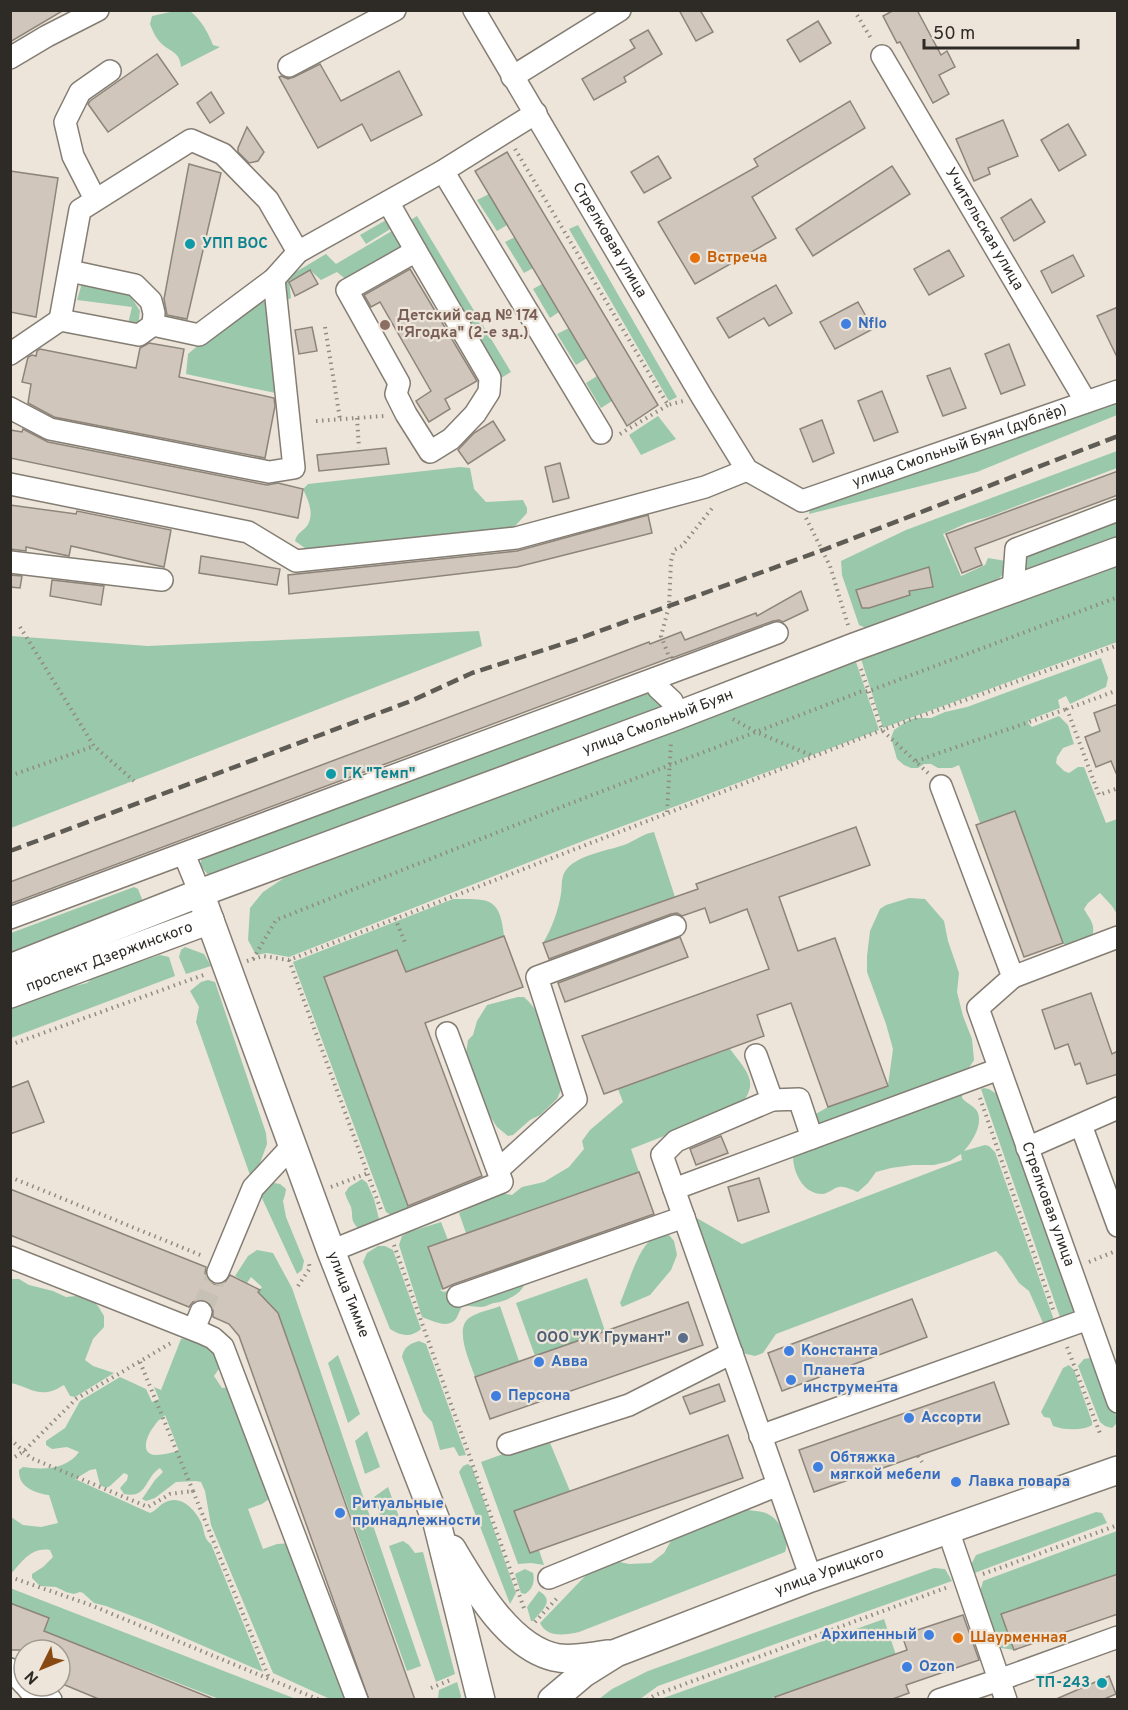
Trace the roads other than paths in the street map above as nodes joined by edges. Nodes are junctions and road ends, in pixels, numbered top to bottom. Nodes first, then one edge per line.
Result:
1 (98, 10) edge
2 (395, 10) edge
3 (474, 10) edge
4 (620, 10) edge
5 (882, 56) road end
6 (10, 58) edge
7 (289, 66) dead end
8 (110, 71) dead end
9 (512, 77) junction
10 (536, 114) junction
11 (443, 171) junction
12 (96, 199) junction
13 (388, 202) junction
14 (416, 251) junction
15 (298, 252) junction
16 (70, 271) junction
17 (274, 279) junction
18 (60, 320) junction
19 (153, 326) junction
20 (10, 354) edge
21 (1118, 391) edge
22 (1086, 402) junction
23 (10, 408) edge
24 (601, 433) road end
25 (747, 470) junction
26 (10, 484) edge
27 (1118, 510) edge
28 (1118, 551) edge
29 (10, 561) edge
30 (162, 580) dead end
31 (1013, 590) junction
32 (777, 633) dead end
33 (656, 678) junction
34 (675, 724) junction
35 (941, 786) road end
36 (184, 854) junction
37 (200, 893) junction
38 (10, 918) edge
39 (210, 920) junction
40 (675, 926) dead end
41 (1118, 937) edge
42 (10, 968) edge
43 (1013, 977) junction
44 (10, 994) edge
45 (447, 1033) dead end
46 (756, 1055) dead end
47 (999, 1069) junction
48 (772, 1100) junction
49 (1118, 1108) edge
50 (1081, 1125) junction
51 (812, 1138) junction
52 (292, 1146) junction
53 (1027, 1148) junction
54 (498, 1170) junction
55 (674, 1189) junction
56 (684, 1217) junction
57 (1118, 1226) edge
58 (331, 1251) junction
59 (10, 1257) edge
60 (219, 1267) tunnel mouth
61 (458, 1296) dead end
62 (1088, 1318) junction
63 (732, 1353) junction
64 (1110, 1358) edge
65 (1118, 1402) edge
66 (760, 1436) junction
67 (508, 1444) dead end
68 (1118, 1470) edge
69 (778, 1485) junction
70 (436, 1524) junction
71 (948, 1530) junction
72 (549, 1578) dead end
73 (811, 1578) junction
74 (1118, 1636) edge
75 (616, 1653) junction
76 (1003, 1690) edge
77 (357, 1700) edge
78 (481, 1700) edge
79 (552, 1700) edge
80 (939, 1700) edge

1 - 6 street
2 - 7 street
3 - 9 street, Стрелковая улица
4 - 9 street
5 - 22 street, Учительская улица
8 - 12 street
9 - 10 street, Стрелковая улица
10 - 11 street
10 - 25 street, Стрелковая улица
11 - 13 street
11 - 24 street
12 - 15 street
12 - 16 street
13 - 14 street
13 - 15 street
14 - 14 street
15 - 17 street
16 - 18 street
16 - 19 street
17 - 19 street
17 - 23 street
18 - 19 street
18 - 20 street
21 - 22 street, улица Смольный Буян (дублёр)
22 - 25 street, улица Смольный Буян (дублёр)
25 - 26 street
27 - 31 street
28 - 31 main road, улица Смольный Буян
29 - 30 street
31 - 34 main road, улица Смольный Буян
32 - 33 street
33 - 34 street
33 - 36 street
34 - 37 main road, улица Смольный Буян
35 - 43 street
36 - 37 street
36 - 38 street
37 - 39 main road, улица Тимме
37 - 42 main road, проспект Дзержинского
39 - 44 main road, проспект Дзержинского
39 - 52 main road, улица Тимме
40 - 54 street
41 - 43 street
43 - 47 street, Стрелковая улица
45 - 54 street
46 - 48 street
47 - 51 street
47 - 53 street, Стрелковая улица
48 - 51 street
48 - 55 street
49 - 50 street
50 - 53 street
50 - 57 street
51 - 55 street
52 - 58 main road, улица Тимме
52 - 60 street
53 - 62 street, Стрелковая улица
54 - 58 street
55 - 56 street
56 - 61 street
56 - 63 street
58 - 70 main road, улица Тимме
59 - 77 street
62 - 64 street, Стрелковая улица
62 - 66 street
63 - 66 street
63 - 67 street
64 - 65 street, Стрелковая улица
66 - 69 street
68 - 71 main road, улица Урицкого
69 - 72 street
69 - 73 street
70 - 75 main road
70 - 78 main road, улица Тимме
71 - 73 main road, улица Урицкого
71 - 76 street
73 - 75 main road, улица Урицкого
74 - 76 street
75 - 79 main road, улица Урицкого
76 - 80 street

